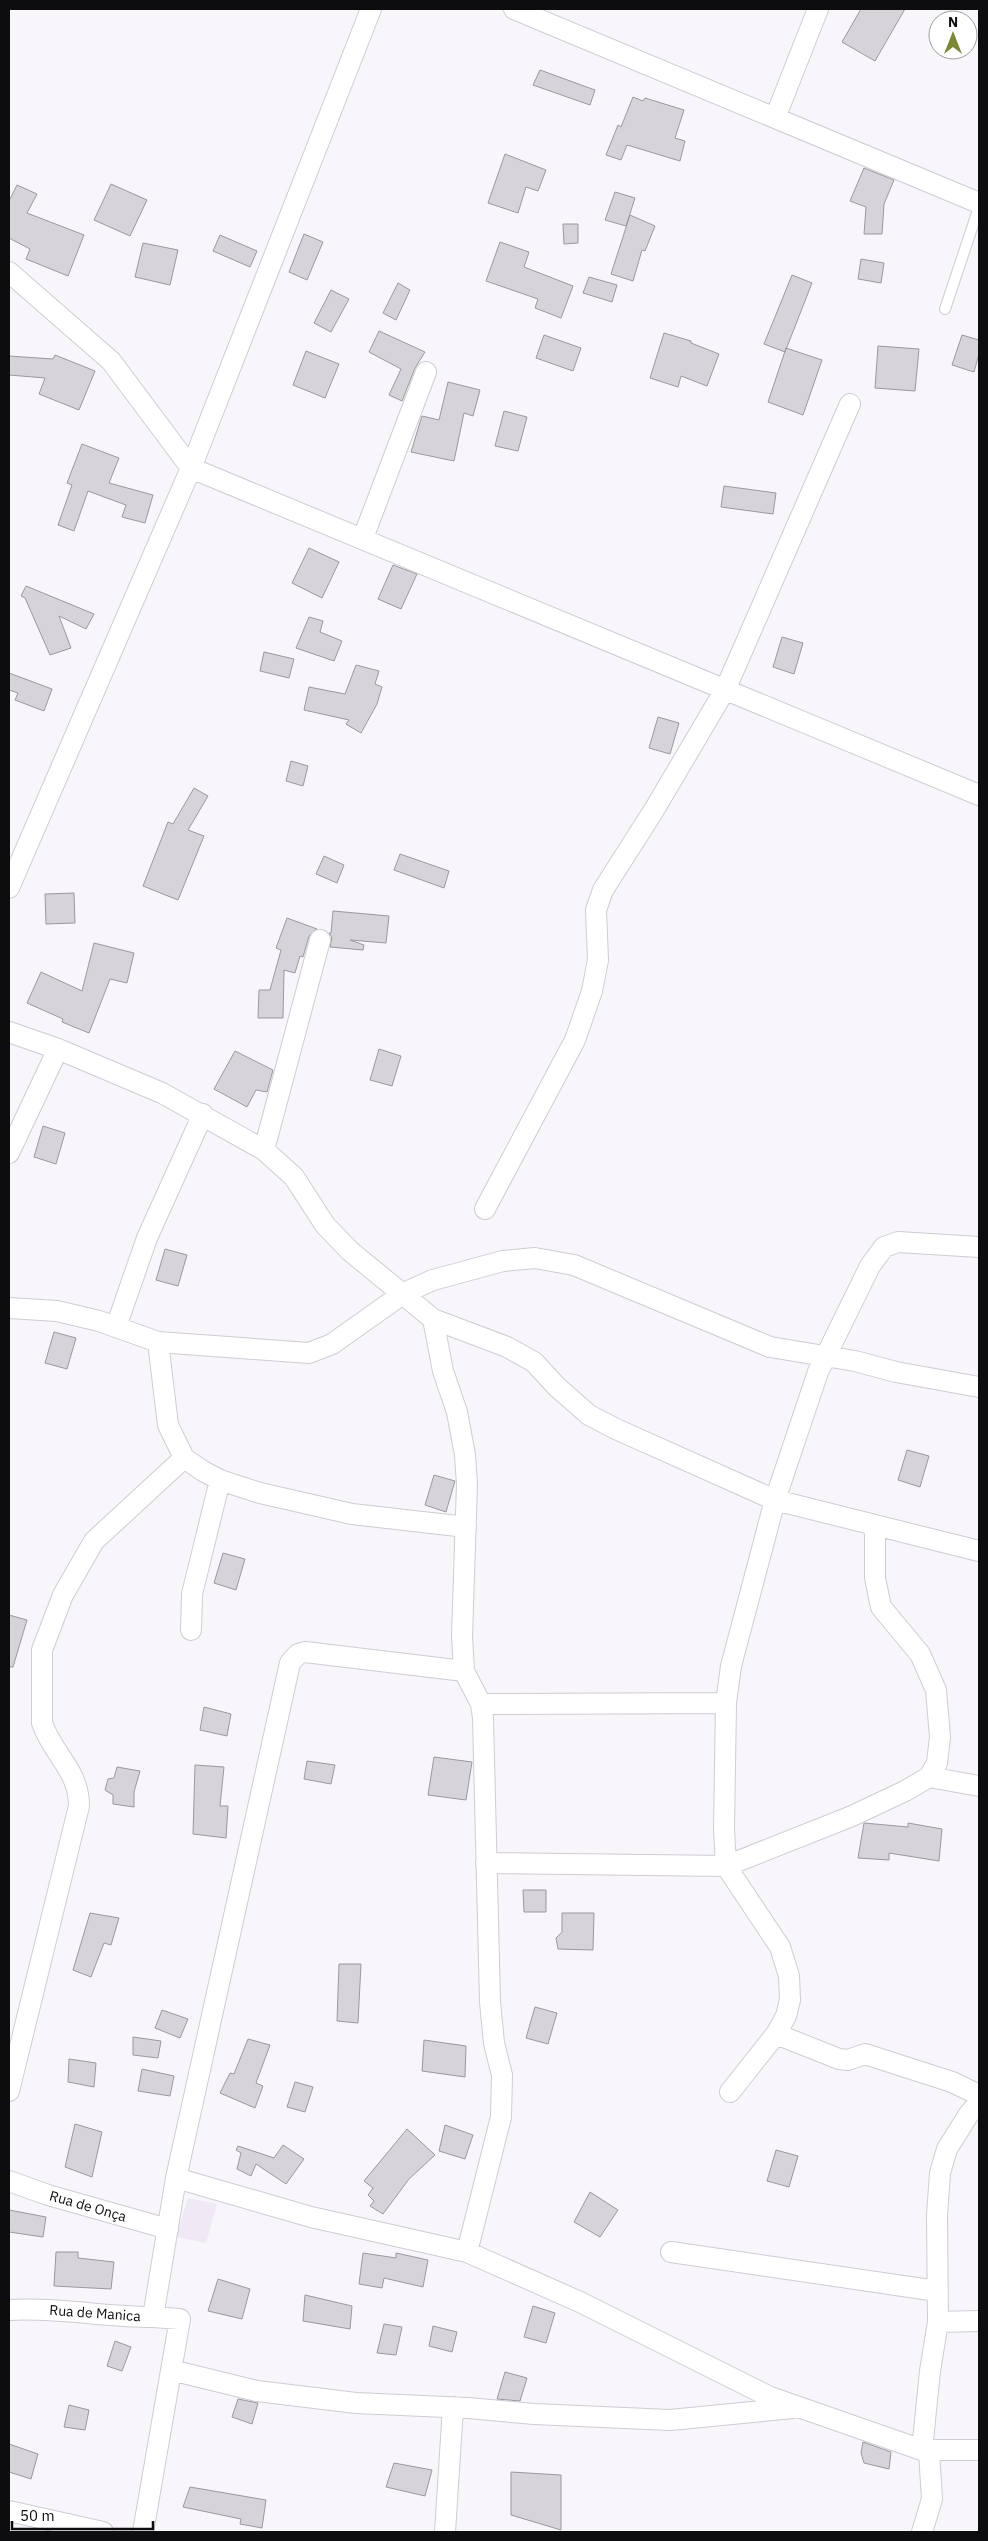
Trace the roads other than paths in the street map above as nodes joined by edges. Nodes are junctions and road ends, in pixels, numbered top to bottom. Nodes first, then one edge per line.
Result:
1 (371, 9) edge
2 (514, 9) edge
3 (818, 9) edge
4 (775, 118) junction
5 (979, 203) edge
6 (979, 207) edge
7 (9, 272) edge
8 (945, 309) dead end
9 (426, 372) dead end
10 (850, 404) dead end
11 (191, 468) junction
12 (363, 538) junction
13 (726, 688) junction
14 (979, 795) edge
15 (9, 888) edge
16 (320, 940) dead end
17 (9, 1032) edge
18 (58, 1050) junction
19 (202, 1114) junction
20 (264, 1150) junction
21 (9, 1153) edge
22 (485, 1209) dead end
23 (979, 1247) edge
24 (404, 1293) junction
25 (9, 1308) edge
26 (433, 1319) junction
27 (116, 1327) junction
28 (158, 1342) junction
29 (826, 1358) junction
30 (979, 1387) edge
31 (184, 1458) junction
32 (220, 1480) junction
33 (775, 1500) junction
34 (466, 1527) junction
35 (876, 1527) junction
36 (979, 1551) edge
37 (191, 1630) dead end
38 (464, 1671) junction
39 (726, 1703) junction
40 (481, 1704) junction
41 (929, 1777) junction
42 (979, 1786) edge
43 (486, 1863) junction
44 (726, 1866) junction
45 (776, 2034) junction
46 (9, 2091) edge
47 (730, 2092) dead end
48 (979, 2095) edge
49 (976, 2111) edge
50 (176, 2178) junction
51 (9, 2180) edge
52 (168, 2229) junction
53 (467, 2252) junction
54 (671, 2252) dead end
55 (937, 2291) junction
56 (9, 2310) edge
57 (153, 2317) junction
58 (979, 2321) edge
59 (938, 2322) junction
60 (171, 2370) junction
61 (453, 2407) junction
62 (796, 2408) junction
63 (922, 2450) junction
64 (979, 2450) edge
65 (9, 2512) edge
66 (103, 2532) edge
67 (143, 2532) edge
68 (445, 2532) edge
69 (922, 2532) edge

1 - 11 street
2 - 4 street
3 - 4 street
4 - 5 street
6 - 8 lane
7 - 11 street
9 - 12 street
10 - 13 street
11 - 12 street
11 - 15 street
12 - 13 street
13 - 14 street
13 - 22 street
16 - 20 street
17 - 18 street
18 - 19 street
18 - 21 street
19 - 20 street
19 - 27 street
20 - 24 street
23 - 29 street
24 - 26 street
24 - 28 street
24 - 29 street
25 - 27 street
26 - 33 street
26 - 34 street
27 - 28 street
28 - 31 street
29 - 30 street
29 - 33 street
31 - 32 street
31 - 46 street
32 - 34 street
32 - 37 street
33 - 35 street
33 - 39 street
34 - 38 street
35 - 36 street
35 - 41 street
38 - 40 street
38 - 50 street, Rua de Manica
39 - 40 street
39 - 44 street
40 - 43 street
41 - 42 street
41 - 44 street
43 - 44 street
43 - 53 street
44 - 45 street
45 - 47 street
45 - 48 street
49 - 55 street
50 - 52 street, Rua de Manica
50 - 53 street
51 - 52 street, Rua de Onça
52 - 57 street, Rua de Manica
53 - 62 street
54 - 55 street
55 - 59 street
56 - 57 street, Rua de Manica
57 - 60 street
58 - 59 street
59 - 63 street
60 - 61 street
60 - 67 street
61 - 62 street
61 - 68 street
62 - 63 street
63 - 64 street
63 - 69 street
65 - 66 street

